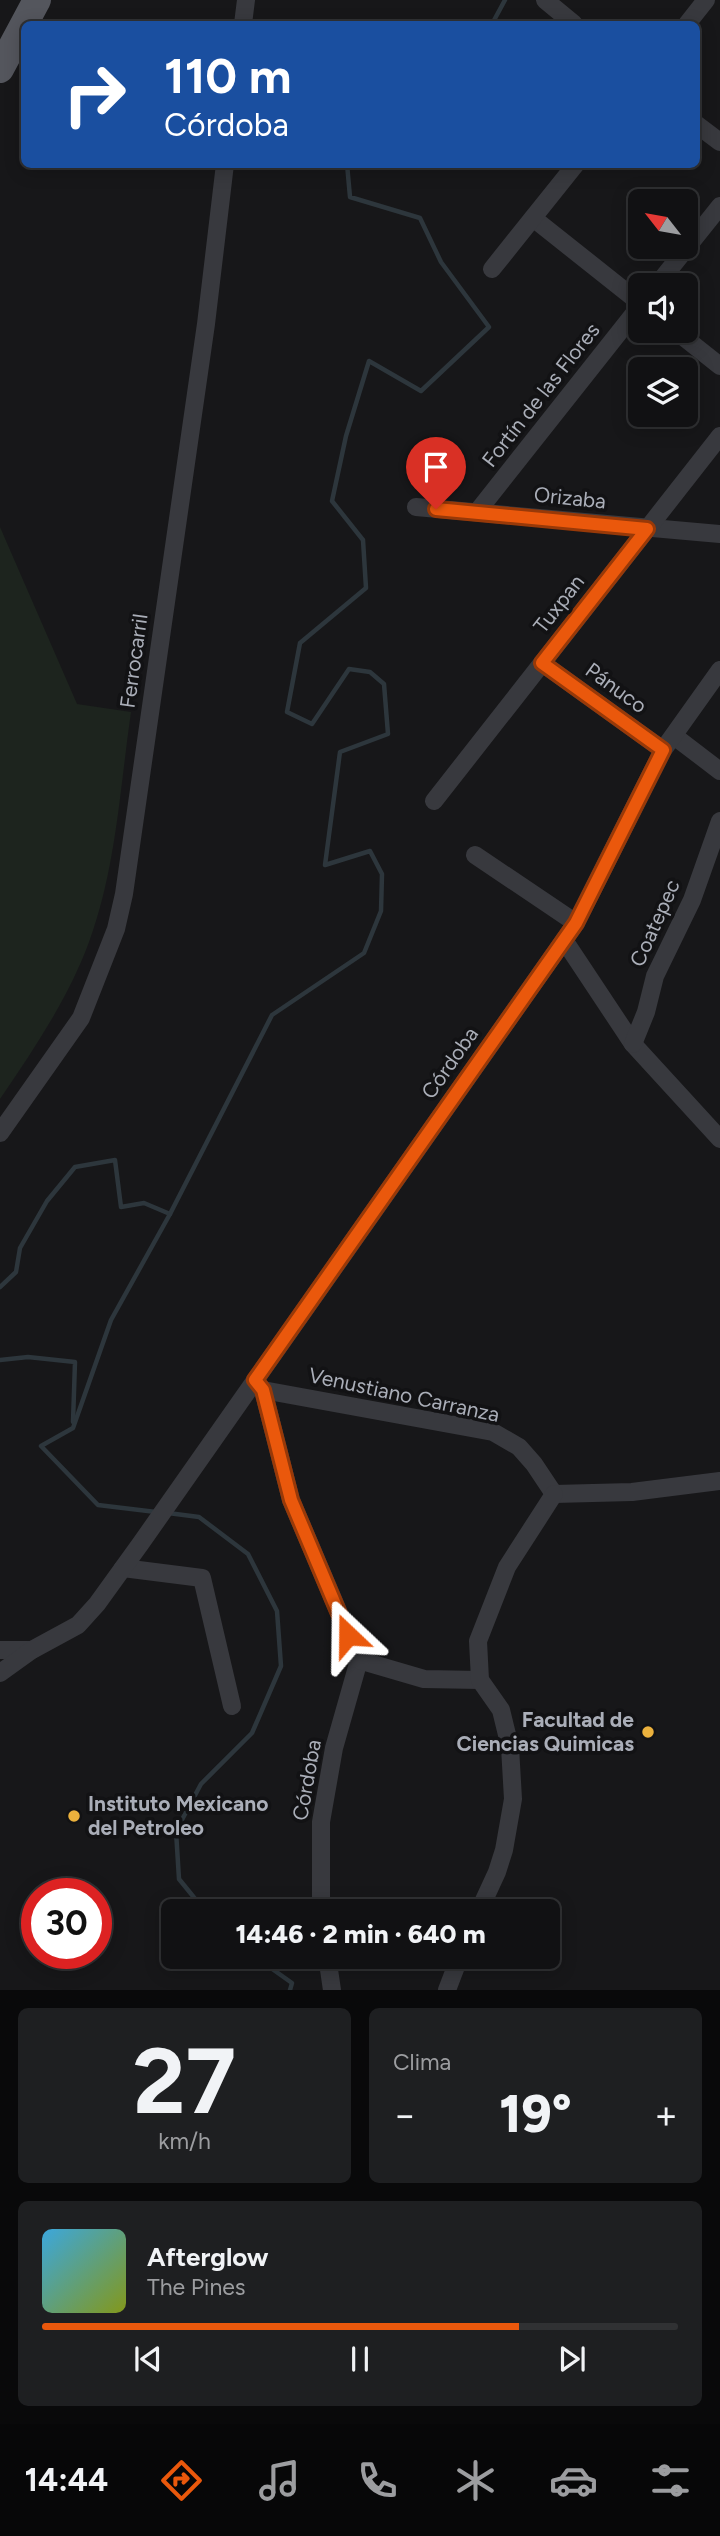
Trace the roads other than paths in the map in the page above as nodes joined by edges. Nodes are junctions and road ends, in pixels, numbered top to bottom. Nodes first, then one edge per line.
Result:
1 (37, 0) edge
2 (246, 0) edge
3 (545, 0) edge
4 (706, 0) edge
5 (26, 21) edge
6 (243, 21) edge
7 (570, 21) edge
8 (689, 21) edge
9 (21, 30) edge
10 (0, 69) edge
11 (700, 127) edge
12 (720, 142) edge
13 (224, 168) edge
14 (573, 168) edge
15 (720, 206) edge
16 (533, 218) junction
17 (492, 270) dead end
18 (667, 273) edge
19 (628, 294) edge
20 (628, 319) edge
21 (691, 343) edge
22 (720, 366) edge
23 (720, 436) edge
24 (416, 507) dead end
25 (477, 512) junction
26 (647, 529) junction
27 (720, 534) edge
28 (542, 663) junction
29 (720, 670) edge
30 (668, 743) junction
31 (720, 771) edge
32 (434, 801) dead end
33 (720, 821) edge
34 (475, 855) dead end
35 (576, 923) junction
36 (564, 940) junction
37 (633, 1044) junction
38 (0, 1133) edge
39 (720, 1139) edge
40 (259, 1385) junction
41 (720, 1481) edge
42 (554, 1494) junction
43 (123, 1568) junction
44 (0, 1650) edge
45 (32, 1650) junction
46 (0, 1661) edge
47 (359, 1661) junction
48 (0, 1673) edge
49 (480, 1680) junction
50 (232, 1706) dead end
51 (321, 1899) edge
52 (485, 1899) edge
53 (329, 1969) edge
54 (455, 1969) edge
55 (332, 1990) edge
56 (447, 1990) edge

1 - 5 main road
2 - 6 street
3 - 7 street
4 - 8 street
9 - 10 main road
11 - 12 street
13 - 38 street, Ferrocarril
14 - 16 street
15 - 18 street
16 - 17 street
16 - 19 street
20 - 25 street, Fortín de las Flores
21 - 22 street
23 - 26 street, Tuxpan
24 - 25 street, Orizaba
25 - 26 street, Orizaba
26 - 27 street, Orizaba
26 - 28 street, Tuxpan
28 - 30 street, Pánuco
28 - 32 street, Tuxpan
29 - 30 street, Córdoba
30 - 31 street, Pánuco
30 - 35 street, Córdoba
33 - 37 street, Coatepec
34 - 35 street
35 - 36 street, Córdoba
36 - 37 street
36 - 40 street, Córdoba
37 - 39 street
40 - 42 street, Venustiano Carranza
40 - 43 street, Córdoba
40 - 47 street
41 - 42 street
42 - 49 street
43 - 45 street
43 - 50 street
44 - 45 street
45 - 46 street
45 - 48 street
47 - 49 street
47 - 51 street, Córdoba
49 - 52 street
53 - 55 street
54 - 56 street

